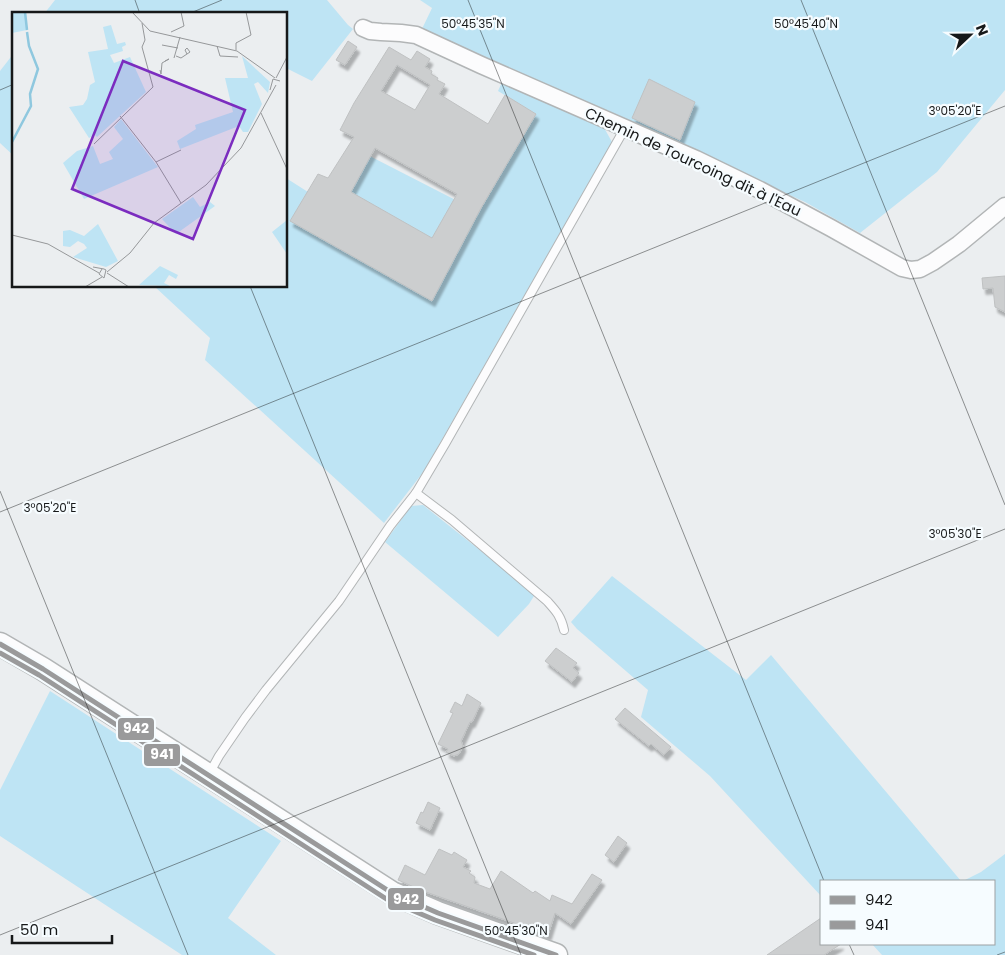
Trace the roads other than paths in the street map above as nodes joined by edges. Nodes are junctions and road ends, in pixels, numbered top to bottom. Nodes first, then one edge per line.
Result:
1 (363, 28) dead end
2 (626, 128) junction
3 (1005, 206) edge
4 (416, 493) junction
5 (564, 630) dead end
6 (0, 644) edge
7 (208, 775) junction
8 (556, 955) edge

1 - 2 street, Chemin de Tourcoing dit à l'Eau
2 - 3 street, Chemin de Tourcoing dit à l'Eau
2 - 4 lane
4 - 5 lane
4 - 7 lane
6 - 7 street
7 - 8 street

